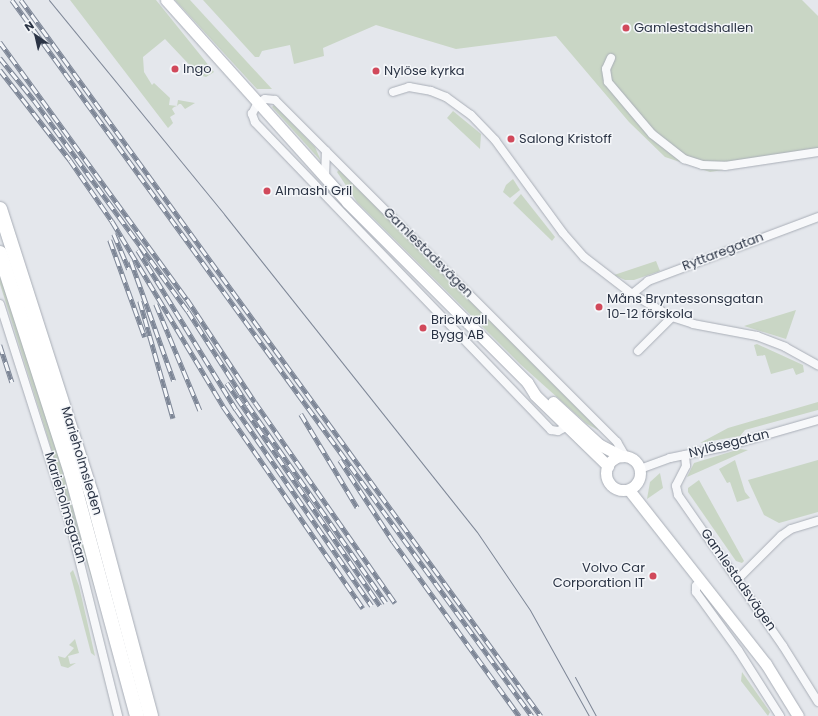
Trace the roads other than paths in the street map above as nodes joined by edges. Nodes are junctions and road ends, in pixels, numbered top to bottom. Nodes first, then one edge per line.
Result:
1 (166, 0) edge
2 (611, 58) dead end
3 (393, 92) dead end
4 (257, 104) junction
5 (326, 151) junction
6 (818, 152) edge
7 (325, 178) junction
8 (0, 209) edge
9 (818, 217) edge
10 (0, 253) edge
11 (632, 294) junction
12 (0, 304) edge
13 (672, 317) junction
14 (638, 351) dead end
15 (818, 365) edge
16 (527, 382) junction
17 (818, 420) edge
18 (568, 426) junction
19 (685, 455) junction
20 (623, 456) junction
21 (608, 466) junction
22 (640, 469) junction
23 (629, 490) junction
24 (818, 521) edge
25 (738, 579) junction
26 (700, 581) junction
27 (779, 684) junction
28 (766, 693) junction
29 (818, 702) edge
30 (795, 713) edge
31 (118, 716) edge
32 (137, 716) edge
33 (151, 716) edge
34 (780, 716) edge

1 - 4 street, Gamlestadsvägen
2 - 6 street
3 - 11 street
4 - 5 street, Gamlestadsvägen
4 - 7 street, Gamlestadsvägen
4 - 18 street
5 - 7 street
5 - 20 street, Gamlestadsvägen
7 - 16 street, Gamlestadsvägen
8 - 33 highway, Marieholmsleden
9 - 11 street, Ryttaregatan
10 - 32 highway, Marieholmsleden
11 - 13 street
12 - 31 street, Marieholmsgatan
13 - 14 street
13 - 15 street
16 - 18 street, Gamlestadsvägen
16 - 20 street, Gamlestadsvägen
17 - 19 street, Nylösegatan
18 - 21 street, Gamlestadsvägen
19 - 22 street, Nylösegatan
19 - 25 street, Gamlestadsvägen
20 - 21 street
20 - 22 street
21 - 23 street
22 - 23 street
23 - 26 street, Gamlestadsvägen
24 - 25 street
25 - 29 street, Gamlestadsvägen
26 - 27 street, Gamlestadsvägen
26 - 28 street
27 - 28 street
27 - 30 street, Gamlestadsvägen
28 - 34 street

